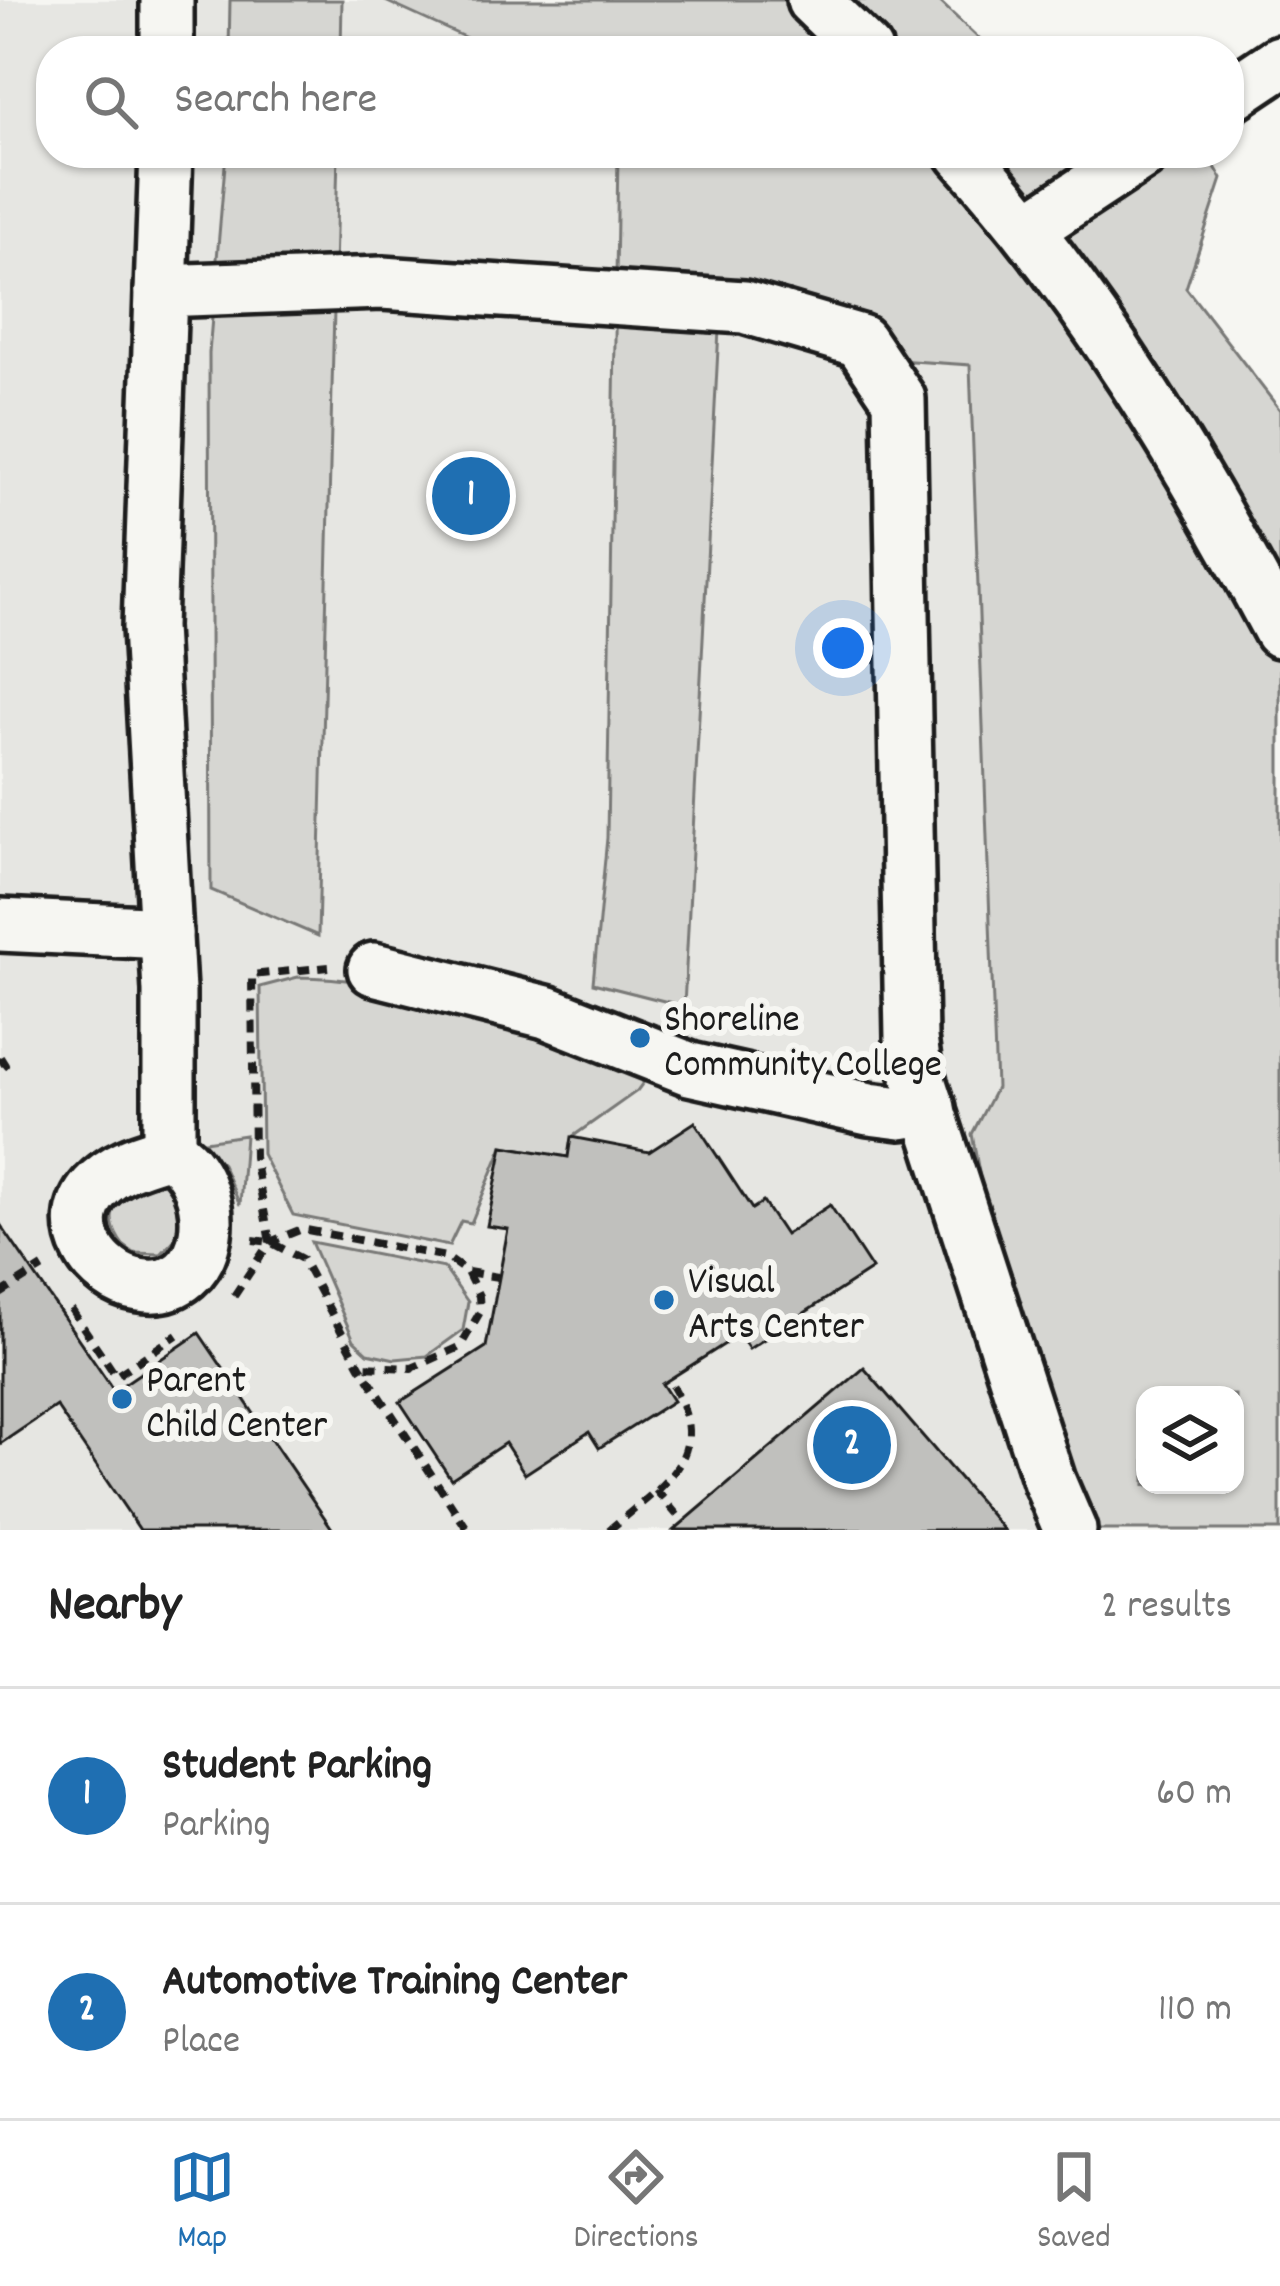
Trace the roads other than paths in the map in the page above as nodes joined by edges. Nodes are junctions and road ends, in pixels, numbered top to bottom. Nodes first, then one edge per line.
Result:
1 (167, 0) edge
2 (813, 0) edge
3 (167, 36) edge
4 (850, 36) edge
5 (1280, 62) edge
6 (1244, 86) edge
7 (165, 168) edge
8 (975, 168) edge
9 (1120, 168) edge
10 (1028, 229) junction
11 (161, 291) junction
12 (1280, 631) edge
13 (4, 931) edge
14 (166, 933) junction
15 (374, 969) road end
16 (929, 1108) junction
17 (170, 1151) dead end
18 (1070, 1530) edge

1 - 3 street
2 - 4 street
5 - 6 street
7 - 11 street
8 - 10 street
9 - 10 street
10 - 12 street
11 - 14 street
11 - 16 street
13 - 14 street
14 - 17 street
15 - 16 street
16 - 18 street

